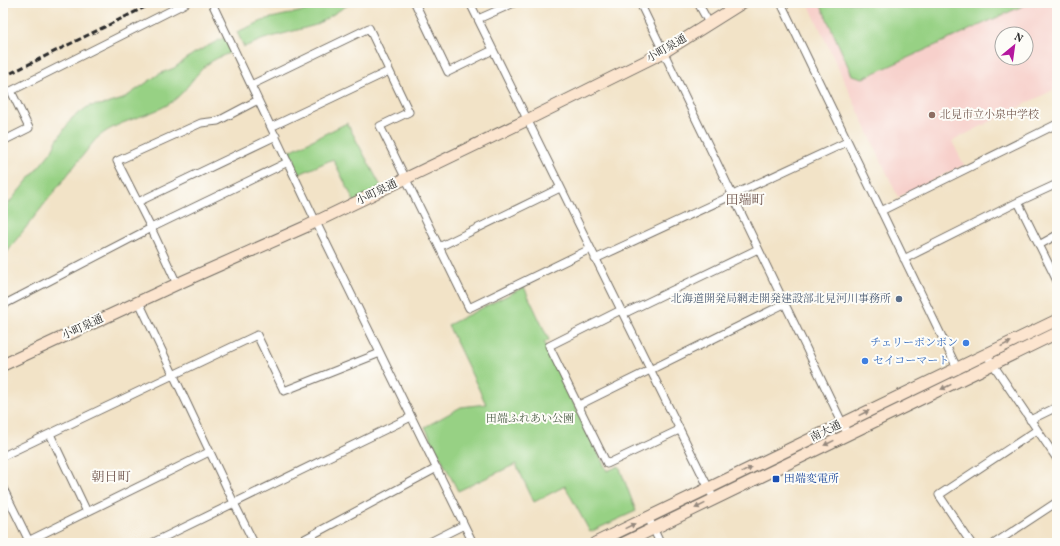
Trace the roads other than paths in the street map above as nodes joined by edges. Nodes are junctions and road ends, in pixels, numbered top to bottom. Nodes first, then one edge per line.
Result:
1 (186, 3) edge
2 (212, 3) edge
3 (415, 3) edge
4 (470, 3) edge
5 (514, 3) edge
6 (640, 3) edge
7 (698, 3) edge
8 (742, 3) edge
9 (781, 3) edge
10 (478, 20) junction
11 (709, 23) junction
12 (493, 50) junction
13 (664, 52) junction
14 (389, 71) junction
15 (251, 85) junction
16 (258, 100) junction
17 (527, 120) junction
18 (1057, 124) edge
19 (271, 126) junction
20 (276, 136) junction
21 (3, 141) edge
22 (847, 142) junction
23 (288, 162) junction
24 (405, 179) junction
25 (1057, 184) edge
26 (560, 188) junction
27 (733, 195) junction
28 (138, 202) junction
29 (1018, 202) junction
30 (881, 211) junction
31 (316, 222) junction
32 (151, 228) junction
33 (1057, 235) edge
34 (1038, 245) junction
35 (439, 247) junction
36 (590, 249) junction
37 (758, 249) junction
38 (595, 259) junction
39 (904, 259) junction
40 (1057, 282) edge
41 (177, 284) junction
42 (139, 302) junction
43 (784, 304) junction
44 (3, 305) edge
45 (622, 312) junction
46 (1057, 320) edge
47 (1057, 333) edge
48 (380, 353) junction
49 (986, 354) junction
50 (4, 362) edge
51 (993, 364) junction
52 (957, 368) junction
53 (650, 369) junction
54 (172, 375) junction
55 (962, 380) junction
56 (578, 405) junction
57 (1057, 407) edge
58 (411, 417) junction
59 (1030, 420) junction
60 (843, 424) junction
61 (678, 430) junction
62 (1037, 430) junction
63 (50, 434) junction
64 (848, 434) junction
65 (209, 452) junction
66 (3, 456) edge
67 (1057, 459) edge
68 (437, 468) junction
69 (708, 488) junction
70 (4, 491) edge
71 (714, 499) junction
72 (1057, 502) edge
73 (234, 504) junction
74 (87, 512) junction
75 (648, 517) junction
76 (464, 525) junction
77 (654, 529) junction
78 (28, 542) edge
79 (152, 543) edge
80 (254, 543) edge
81 (297, 543) edge
82 (428, 543) edge
83 (473, 543) edge
84 (595, 543) edge
85 (624, 543) edge
86 (660, 543) edge
87 (971, 543) edge
88 (995, 543) edge

1 - 21 street
2 - 15 street
3 - 12 street
4 - 10 street
5 - 10 street
6 - 13 street
7 - 11 street
8 - 11 street, 小町泉通
9 - 22 street
10 - 12 street
11 - 13 street, 小町泉通
12 - 17 street
13 - 17 street, 小町泉通
13 - 27 street
14 - 15 street
14 - 19 street
14 - 24 street
15 - 16 street
16 - 19 street
16 - 28 street
17 - 24 street, 小町泉通
17 - 26 street
18 - 30 street
19 - 20 street
20 - 23 street
20 - 28 street
22 - 27 street
22 - 30 street
23 - 31 street
23 - 32 street
24 - 31 street, 小町泉通
24 - 35 street
25 - 29 street
26 - 35 street
26 - 36 street
27 - 37 street
27 - 38 street
28 - 32 street
29 - 34 street
29 - 39 street
30 - 39 street
31 - 41 street, 小町泉通
31 - 48 street
32 - 41 street
32 - 44 street
33 - 34 street
34 - 40 street
35 - 36 street
36 - 38 street
37 - 43 street
37 - 45 street
38 - 45 street
39 - 52 street
41 - 42 street, 小町泉通
42 - 50 street, 小町泉通
42 - 54 street
43 - 53 street
43 - 60 street
45 - 53 street
45 - 56 street
49 -> 46 street, 南大通
47 - 51 street, 南大通
48 - 54 street
48 - 58 street
49 - 51 street
49 - 52 street, 南大通
51 - 55 street, 南大通
51 - 59 street
52 - 55 street
60 -> 52 street, 南大通
53 - 56 street
53 - 61 street
54 - 63 street
54 - 65 street
55 -> 64 street, 南大通
56 - 61 street
57 - 59 street
58 - 68 street
58 - 73 street
59 - 62 street
60 - 64 street
69 -> 60 street, 南大通
61 - 69 street
62 - 67 street
62 - 87 street
63 - 66 street
63 - 74 street
64 -> 71 street, 南大通
65 - 73 street
65 - 74 street
68 - 76 street
68 - 81 street
69 - 71 street
69 - 75 street, 南大通
70 - 78 street
71 -> 77 street, 南大通
72 - 88 street
73 - 79 street
73 - 80 street
74 - 78 street
75 - 77 street
84 -> 75 street, 南大通
76 - 82 street
76 - 83 street
77 - 85 street, 南大通
77 - 86 street

